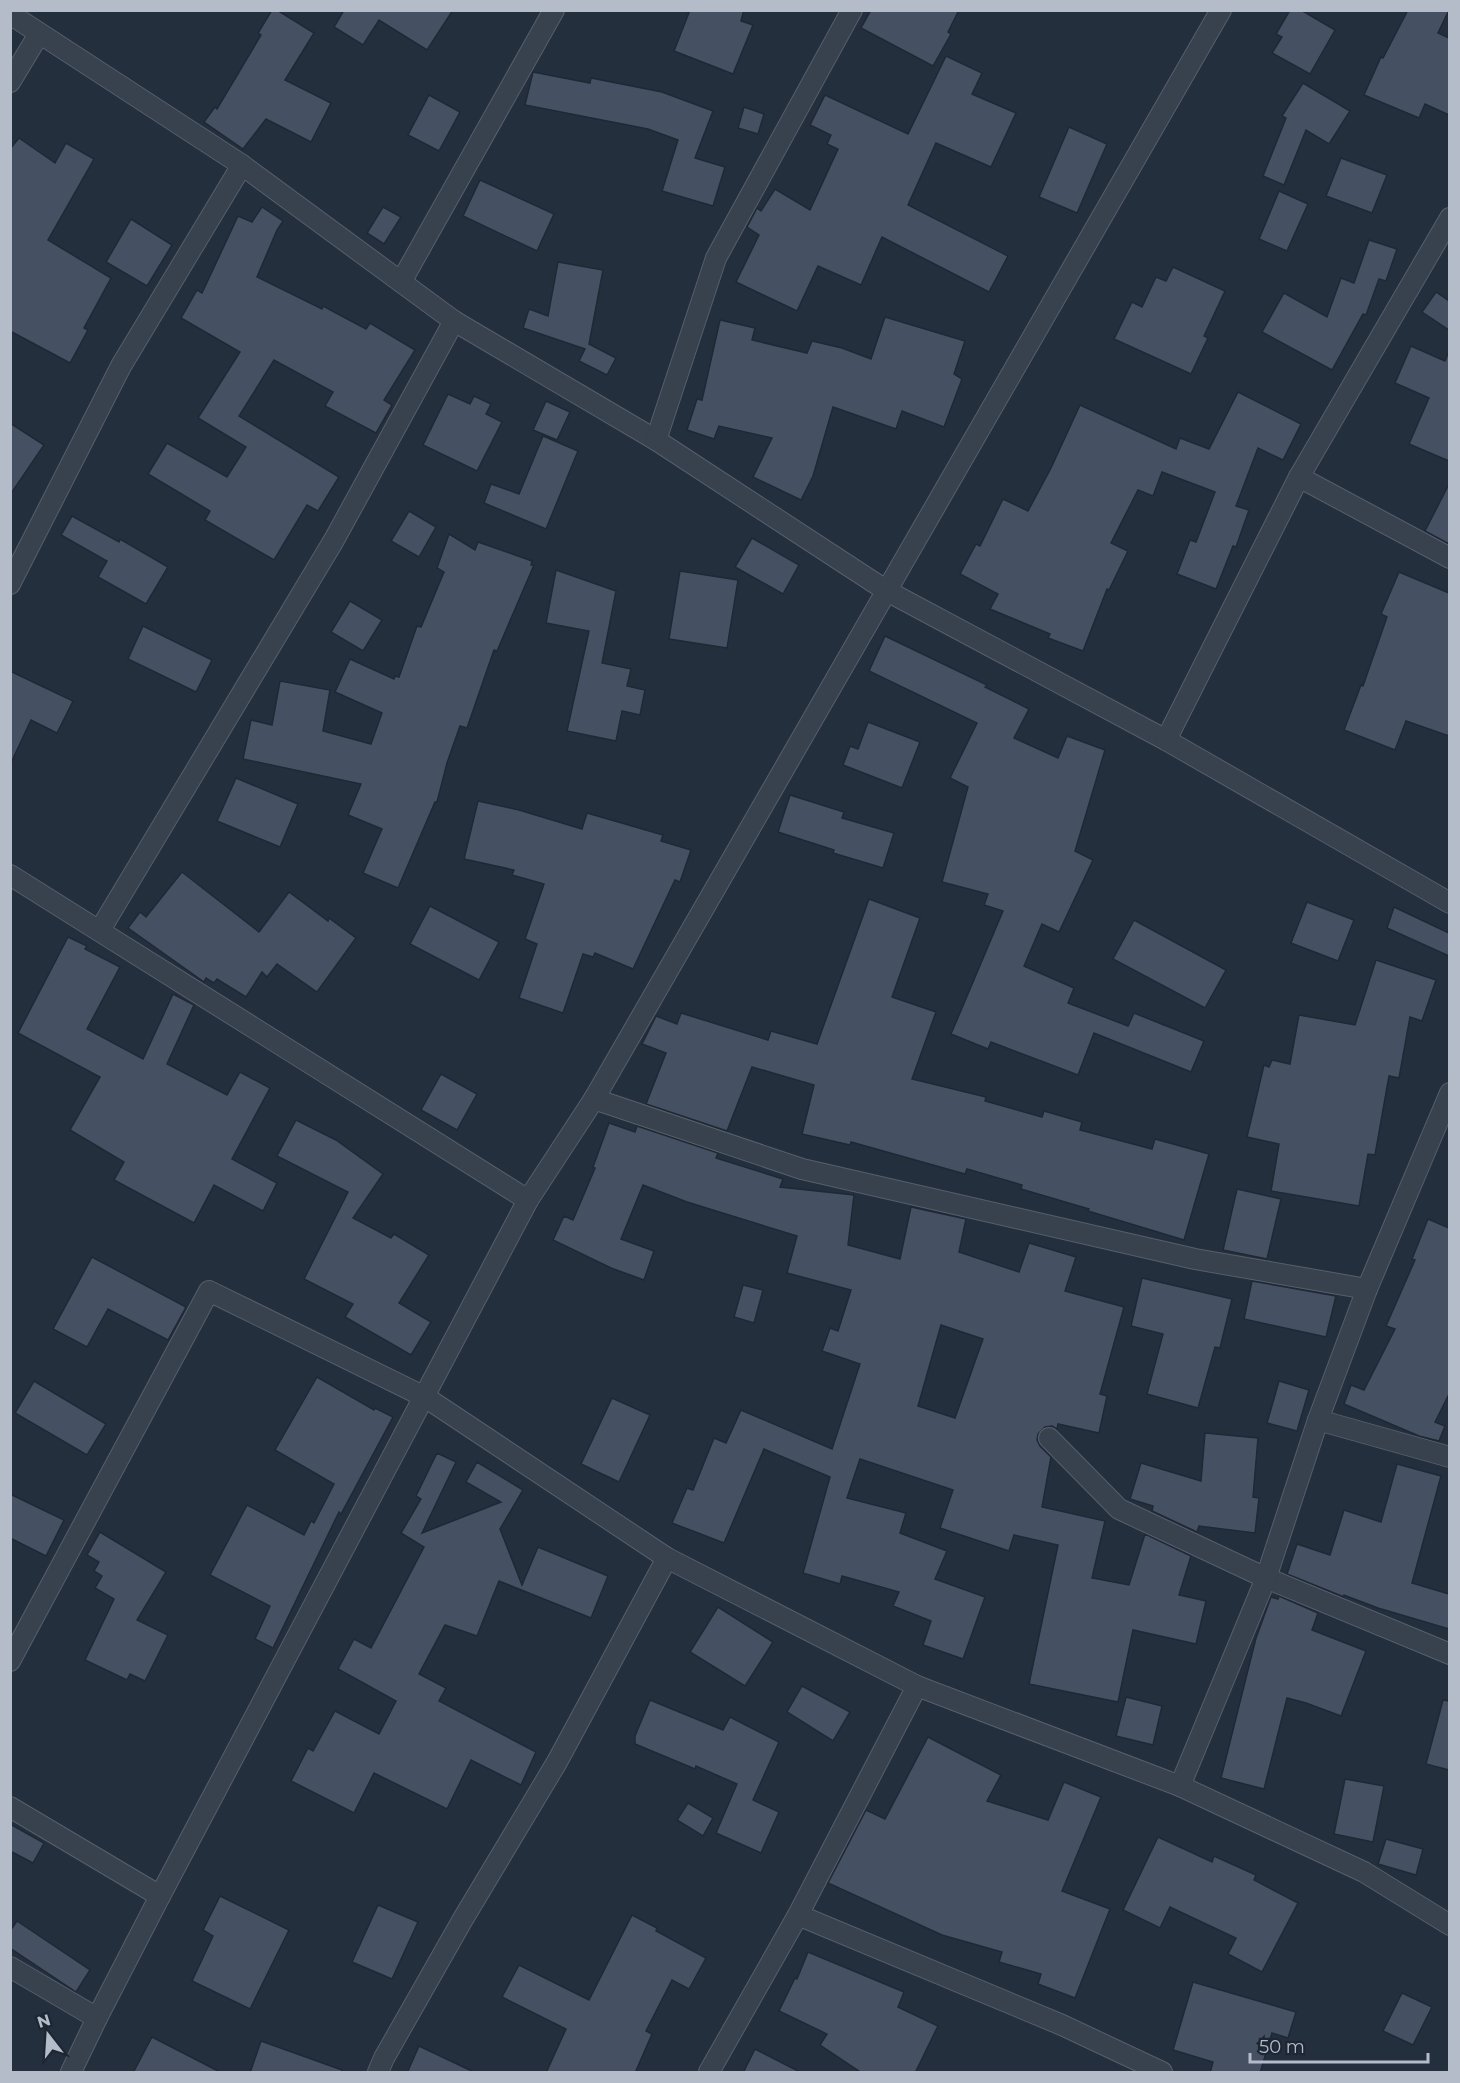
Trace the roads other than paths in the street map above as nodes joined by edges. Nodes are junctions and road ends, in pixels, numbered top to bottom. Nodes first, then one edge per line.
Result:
1 (554, 10) edge
2 (852, 10) edge
3 (1221, 10) edge
4 (10, 14) edge
5 (39, 34) junction
6 (10, 82) edge
7 (242, 165) junction
8 (1449, 219) edge
9 (401, 282) junction
10 (454, 321) junction
11 (656, 440) junction
12 (1299, 477) junction
13 (1449, 558) edge
14 (10, 584) edge
15 (887, 591) junction
16 (1166, 740) junction
17 (10, 874) edge
18 (1449, 903) edge
19 (100, 930) junction
20 (1449, 1093) edge
21 (594, 1099) junction
22 (528, 1200) junction
23 (1367, 1289) junction
24 (425, 1397) junction
25 (1318, 1420) junction
26 (1049, 1438) dead end
27 (1449, 1457) edge
28 (667, 1558) junction
29 (1266, 1578) junction
30 (1449, 1654) edge
31 (10, 1661) edge
32 (917, 1686) junction
33 (1180, 1786) junction
34 (10, 1807) edge
35 (160, 1896) junction
36 (798, 1915) junction
37 (1449, 1925) edge
38 (10, 1967) edge
39 (97, 2018) junction
40 (71, 2073) edge
41 (378, 2073) edge
42 (709, 2073) edge
43 (1162, 2073) edge

1 - 9 street
2 - 11 street
3 - 15 street
4 - 5 street
5 - 6 street
5 - 7 street
7 - 9 street
7 - 14 street
8 - 12 street
9 - 10 street
10 - 11 street
10 - 19 street
11 - 15 street
12 - 13 street
12 - 16 street
15 - 16 street
15 - 21 street
16 - 18 street
17 - 19 street
19 - 22 street
20 - 23 street
21 - 22 street
21 - 23 street
22 - 24 street
23 - 25 street
24 - 28 street
24 - 31 street
24 - 35 street
25 - 27 street
25 - 29 street
26 - 29 street
28 - 32 street
28 - 41 street
29 - 30 street
29 - 33 street
32 - 33 street
32 - 36 street
33 - 37 street
34 - 35 street
35 - 39 street
36 - 42 street
36 - 43 street
38 - 39 street
39 - 40 street

